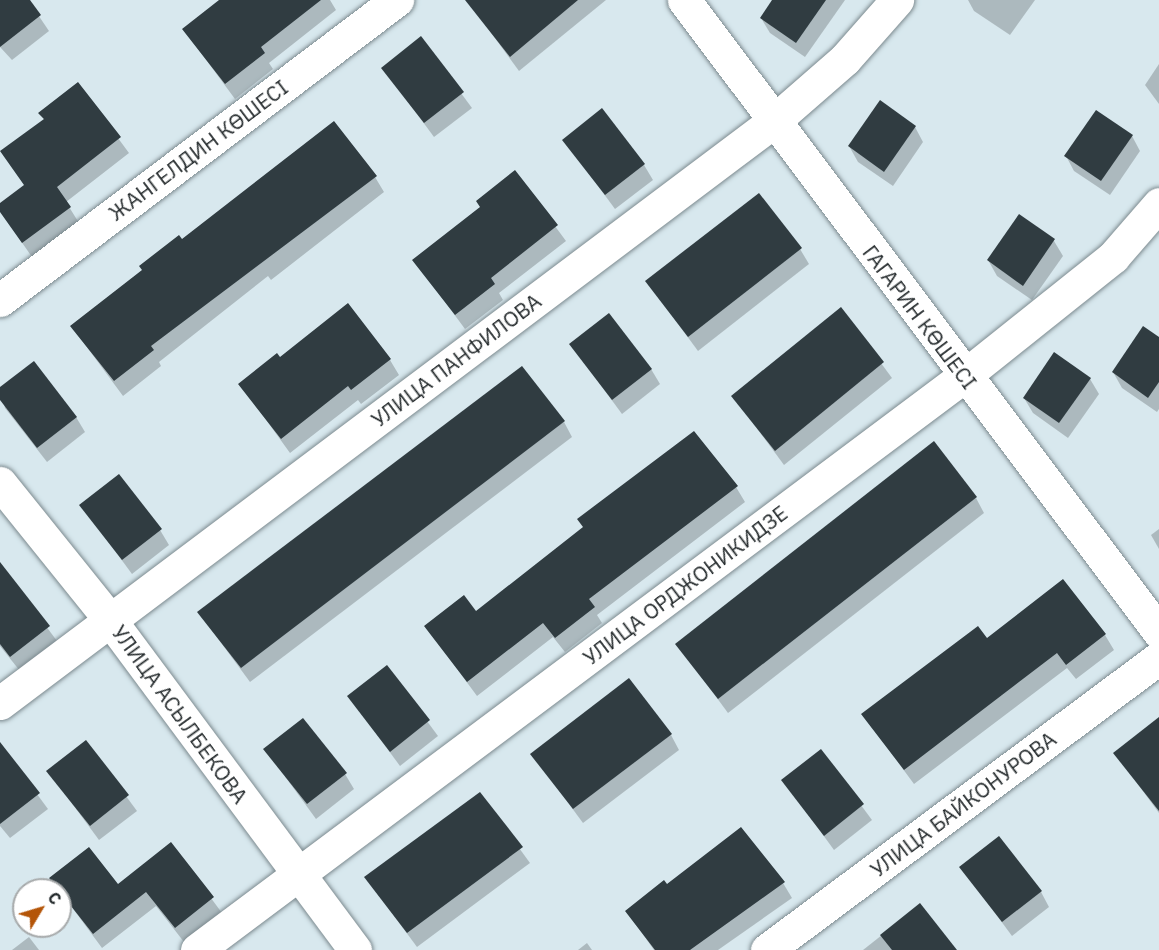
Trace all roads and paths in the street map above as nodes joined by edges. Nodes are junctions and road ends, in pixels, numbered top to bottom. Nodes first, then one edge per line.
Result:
1 (397, 0) edge
2 (684, 0) edge
3 (897, 0) edge
4 (774, 121) junction
5 (1159, 204) edge
6 (0, 300) edge
7 (964, 376) junction
8 (0, 483) edge
9 (110, 620) junction
10 (1159, 632) edge
11 (1159, 658) edge
12 (0, 703) edge
13 (298, 874) junction
14 (197, 950) edge
15 (355, 950) edge
16 (767, 950) edge

1 - 6 street, ЖАНГЕЛДИН КӨШЕСІ
2 - 4 street, ГАГАРИН КӨШЕСІ
3 - 4 street, УЛИЦА ПАНФИЛОВА
4 - 7 street, ГАГАРИН КӨШЕСІ
4 - 9 street, УЛИЦА ПАНФИЛОВА
5 - 7 street, УЛИЦА ОРДЖОНИКИДЗЕ
7 - 10 street, ГАГАРИН КӨШЕСІ
7 - 13 street, УЛИЦА ОРДЖОНИКИДЗЕ
8 - 9 street, УЛИЦА АСЫЛБЕКОВА
9 - 12 street, УЛИЦА ПАНФИЛОВА
9 - 13 street, УЛИЦА АСЫЛБЕКОВА
11 - 16 street, УЛИЦА БАЙКОНУРОВА
13 - 14 street, УЛИЦА ОРДЖОНИКИДЗЕ
13 - 15 street, УЛИЦА АСЫЛБЕКОВА

